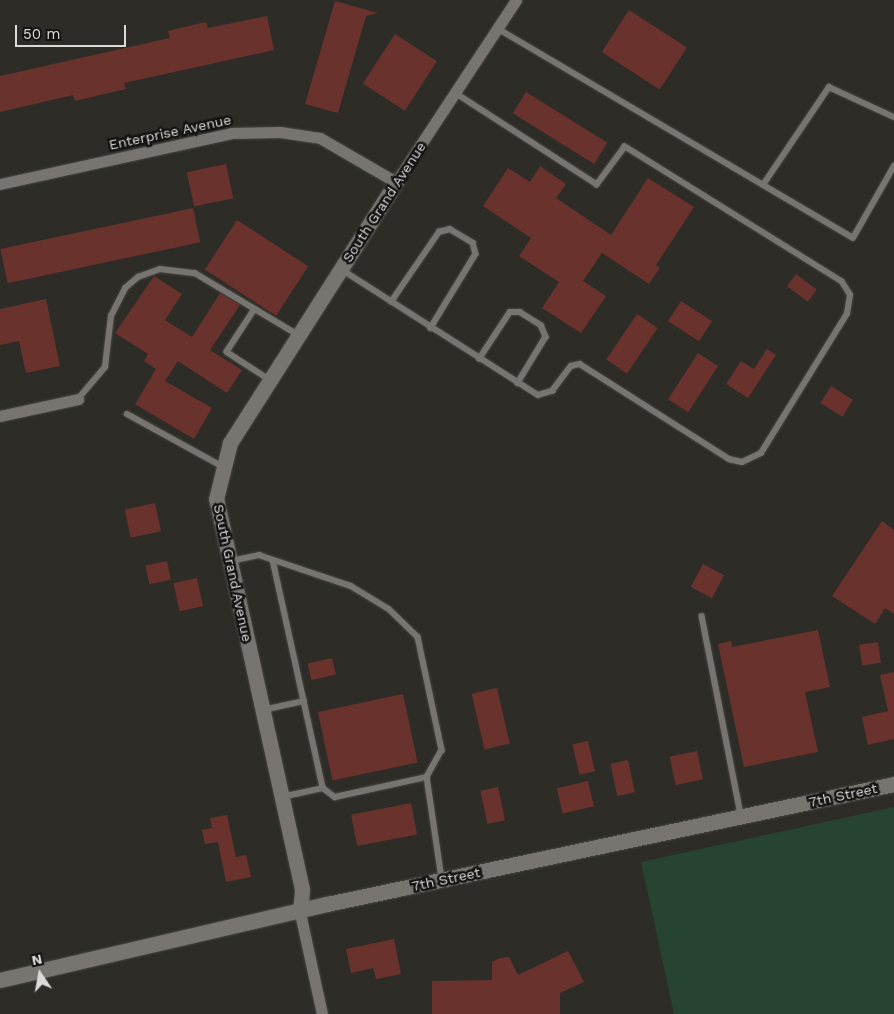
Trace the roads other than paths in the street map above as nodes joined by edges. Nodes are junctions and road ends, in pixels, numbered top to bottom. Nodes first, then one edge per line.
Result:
1 (516, 0) edge
2 (498, 28) junction
3 (455, 94) junction
4 (894, 117) edge
5 (894, 166) edge
6 (396, 182) junction
7 (0, 184) edge
8 (763, 185) junction
9 (341, 269) junction
10 (391, 302) junction
11 (255, 309) junction
12 (431, 328) junction
13 (299, 336) junction
14 (479, 359) junction
15 (270, 380) junction
16 (518, 383) junction
17 (78, 399) joint
18 (127, 414) dead end
19 (0, 416) edge
20 (224, 467) junction
21 (272, 560) junction
22 (231, 562) junction
23 (702, 616) dead end
24 (304, 701) junction
25 (263, 710) junction
26 (427, 777) junction
27 (894, 784) edge
28 (323, 788) junction
29 (282, 797) junction
30 (742, 817) junction
31 (442, 880) junction
32 (300, 913) junction
33 (0, 980) edge
34 (322, 1014) edge

1 - 2 street, South Grand Avenue
2 - 3 street, South Grand Avenue
2 - 8 lane
3 - 6 street, South Grand Avenue
3 - 16 lane
4 - 8 lane
5 - 8 lane
6 - 7 street, Enterprise Avenue
6 - 9 street, South Grand Avenue
9 - 10 lane
9 - 13 street, South Grand Avenue
10 - 12 lane
10 - 12 lane
11 - 13 lane
11 - 15 lane
11 - 17 lane
12 - 14 lane
13 - 15 street, South Grand Avenue
14 - 16 lane
14 - 16 lane
15 - 20 street, South Grand Avenue
17 - 19 street
18 - 20 lane
20 - 22 street, South Grand Avenue
21 - 22 lane
21 - 24 lane
21 - 26 lane
22 - 25 street, South Grand Avenue
23 - 30 lane
24 - 25 lane
24 - 28 lane
25 - 29 street, South Grand Avenue
26 - 28 lane
26 - 31 lane
27 - 30 street, 7th Street
28 - 29 lane
29 - 32 street, South Grand Avenue
30 - 31 street, 7th Street
31 - 32 street, 7th Street
32 - 33 street, 7th Street
32 - 34 street, South Grand Avenue

